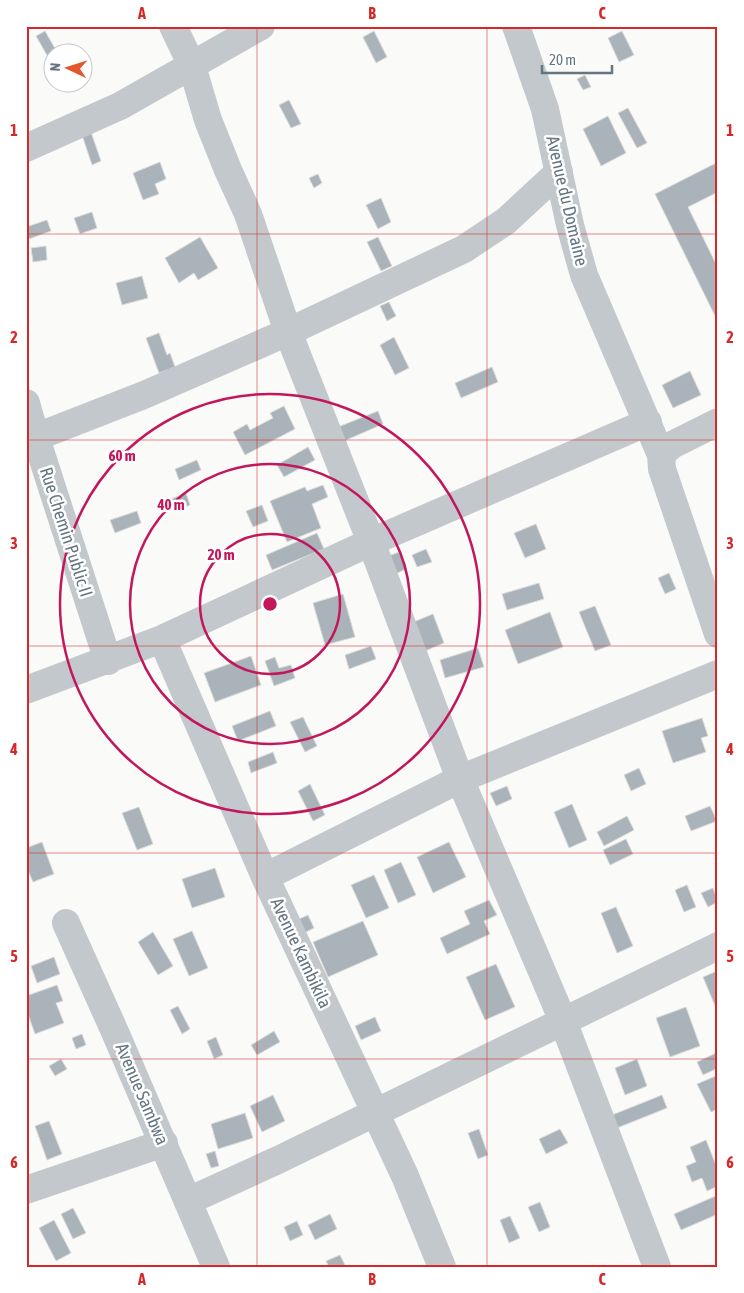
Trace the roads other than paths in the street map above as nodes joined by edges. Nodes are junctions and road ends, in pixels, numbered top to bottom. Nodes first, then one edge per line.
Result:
1 (174, 26) edge
2 (261, 26) edge
3 (516, 26) edge
4 (192, 66) junction
5 (26, 148) edge
6 (559, 172) junction
7 (288, 332) junction
8 (26, 403) edge
9 (648, 422) junction
10 (718, 422) edge
11 (31, 439) edge
12 (661, 455) junction
13 (370, 542) junction
14 (718, 634) edge
15 (162, 639) junction
16 (108, 661) junction
17 (718, 674) edge
18 (26, 690) edge
19 (460, 778) junction
20 (265, 877) junction
21 (66, 924) dead end
22 (718, 946) edge
23 (562, 1021) junction
24 (376, 1112) junction
25 (164, 1143) junction
26 (26, 1190) edge
27 (188, 1201) junction
28 (216, 1267) edge
29 (442, 1267) edge
30 (657, 1267) edge

1 - 4 street
2 - 4 street
3 - 6 street, Avenue du Domaine
4 - 5 street
4 - 7 street
6 - 7 street
6 - 9 street, Avenue du Domaine
7 - 11 street
7 - 13 street
8 - 11 street, Rue Chemin Public II
9 - 12 street, Avenue du Domaine
9 - 13 street
10 - 12 street
11 - 16 street, Rue Chemin Public II
12 - 14 street, Avenue du Domaine
13 - 15 street
13 - 19 street
15 - 16 street
15 - 20 street, Avenue Kambikila
16 - 18 street
17 - 19 street
19 - 20 street
19 - 23 street
20 - 24 street, Avenue Kambikila
21 - 25 street, Avenue Sambwa
22 - 23 street
23 - 24 street
23 - 30 street
24 - 27 street
24 - 29 street, Avenue Kambikila
25 - 26 street
25 - 27 street, Avenue Sambwa
27 - 28 street, Avenue Sambwa

